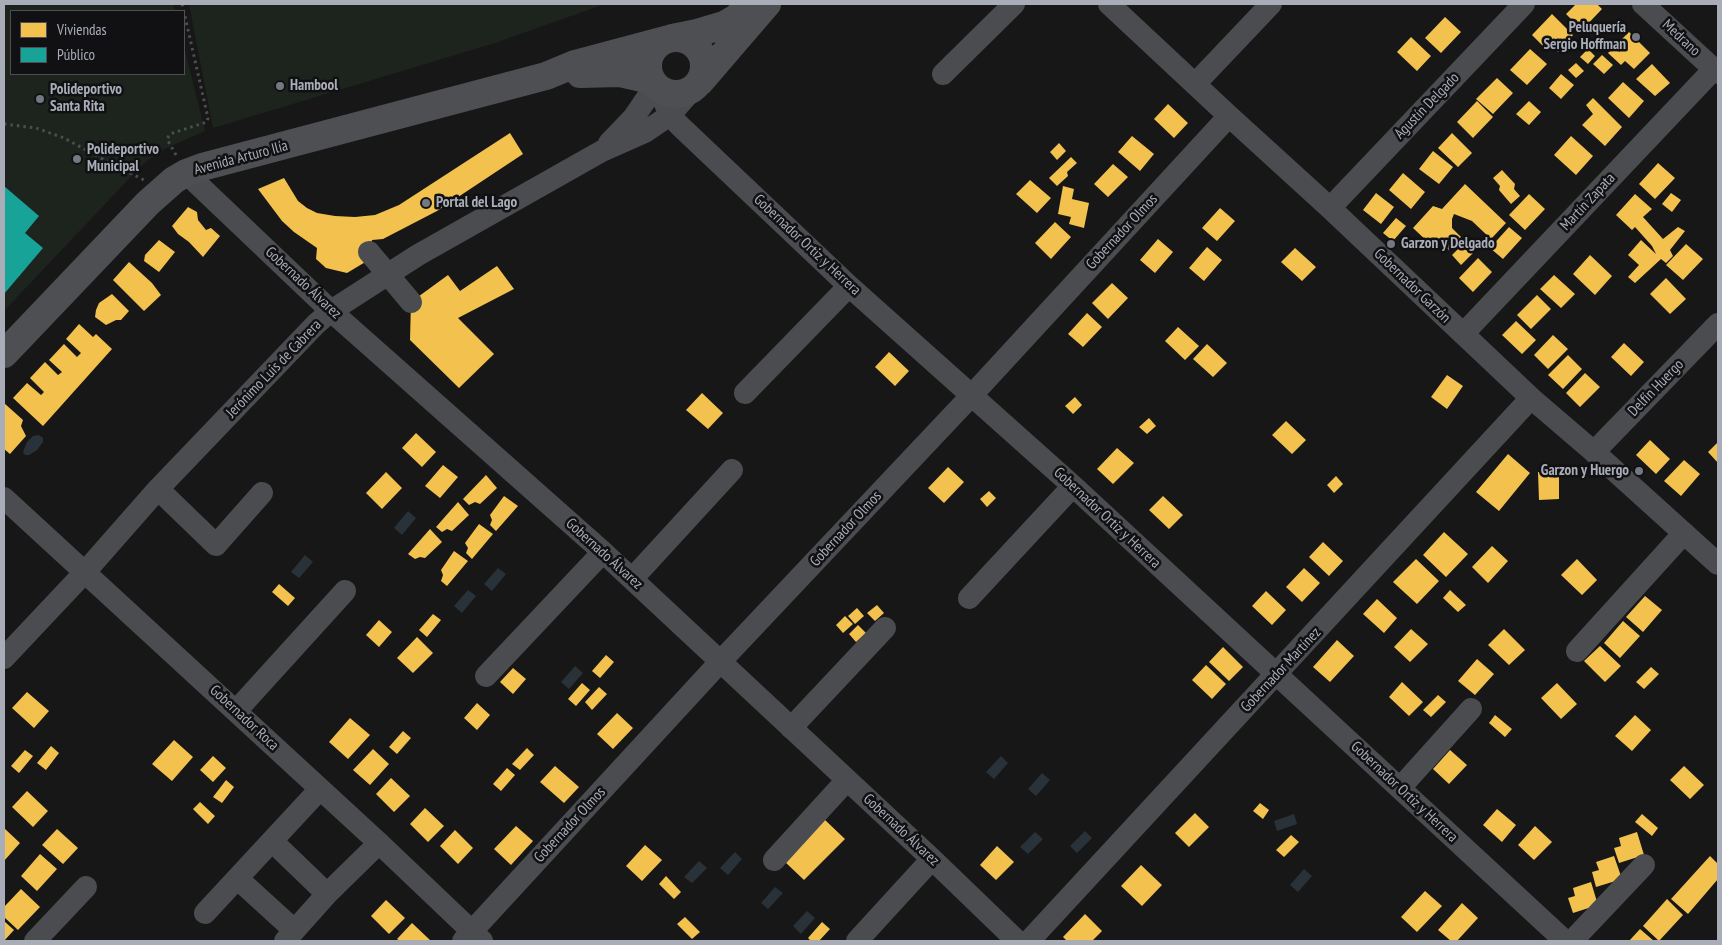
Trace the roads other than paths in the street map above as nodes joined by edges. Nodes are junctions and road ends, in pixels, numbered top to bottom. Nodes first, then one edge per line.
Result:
1 (752, 4) edge
2 (766, 4) edge
3 (1014, 4) edge
4 (1109, 4) edge
5 (1271, 4) edge
6 (1524, 4) edge
7 (1643, 4) edge
8 (668, 39) junction
9 (1716, 71) edge
10 (943, 74) dead end
11 (546, 76) junction
12 (655, 84) junction
13 (1195, 84) junction
14 (695, 86) junction
15 (670, 115) junction
16 (1229, 116) junction
17 (602, 151) junction
18 (186, 173) junction
19 (1330, 208) junction
20 (368, 252) dead end
21 (849, 286) junction
22 (411, 302) dead end
23 (331, 310) junction
24 (1718, 324) edge
25 (1463, 334) junction
26 (4, 354) edge
27 (745, 393) dead end
28 (972, 396) junction
29 (1531, 398) junction
30 (1594, 452) junction
31 (732, 470) dead end
32 (1073, 486) junction
33 (158, 489) junction
34 (262, 493) dead end
35 (4, 498) edge
36 (1684, 534) junction
37 (603, 552) junction
38 (1718, 564) edge
39 (85, 572) junction
40 (632, 579) junction
41 (345, 591) dead end
42 (969, 598) dead end
43 (885, 628) dead end
44 (1577, 651) dead end
45 (4, 658) edge
46 (720, 662) junction
47 (1276, 675) junction
48 (486, 676) dead end
49 (1471, 709) dead end
50 (236, 711) junction
51 (791, 728) junction
52 (847, 780) junction
53 (320, 788) junction
54 (1400, 788) junction
55 (272, 841) junction
56 (379, 843) junction
57 (932, 859) junction
58 (774, 860) dead end
59 (1644, 865) dead end
60 (238, 879) junction
61 (86, 887) dead end
62 (327, 894) junction
63 (205, 913) dead end
64 (290, 936) edge
65 (472, 938) edge
66 (35, 941) edge
67 (857, 941) edge
68 (1017, 941) edge
69 (1029, 941) edge
70 (1565, 941) edge
71 (1572, 941) edge

1 - 8 main road, Avenida Arturo Ilía
2 - 14 main road
3 - 10 street
4 - 13 street, Gobernador Garzón
5 - 13 street
6 - 19 street, Agustín Delgado
7 - 9 street, Medrano
8 - 11 main road, Avenida Arturo Ilía
8 - 12 main road
8 - 14 main road
9 - 25 street, Martín Zapata
11 - 12 main road, Avenida Arturo Ilía
11 - 18 main road, Avenida Arturo Ilía
12 - 14 main road
12 - 15 street, Gobernador Ortiz y Herrera
12 - 17 street, Jerónimo Luis de Cabrera
13 - 16 street, Gobernador Garzón
14 - 15 street, Jerónimo Luis de Cabrera
15 - 17 street, Jerónimo Luis de Cabrera
15 - 21 street, Gobernador Ortiz y Herrera
16 - 19 street, Gobernador Garzón
16 - 28 street, Gobernador Olmos
17 - 23 street, Jerónimo Luis de Cabrera
18 - 23 street, Gobernado Álvarez
18 - 26 main road, Avenida Arturo Ilía
19 - 25 street, Gobernador Garzón
20 - 22 street
21 - 27 street
21 - 28 street, Gobernador Ortiz y Herrera
23 - 33 street, Jerónimo Luis de Cabrera
23 - 37 street, Gobernado Álvarez
24 - 30 street, Delfín Huergo
25 - 29 street, Gobernador Garzón
28 - 32 street, Gobernador Ortiz y Herrera
28 - 46 street, Gobernador Olmos
29 - 30 street, Gobernador Garzón
29 - 47 street, Gobernador Martínez
30 - 36 street, Gobernador Garzón
31 - 40 street
32 - 42 street
32 - 47 street, Gobernador Ortiz y Herrera
33 - 34 street
33 - 39 street, Jerónimo Luis de Cabrera
35 - 39 street, Gobernador Roca
36 - 38 street, Gobernador Garzón
36 - 44 street
37 - 40 street, Gobernado Álvarez
37 - 48 street
39 - 45 street, Jerónimo Luis de Cabrera
39 - 50 street, Gobernador Roca
40 - 46 street, Gobernado Álvarez
41 - 50 street
43 - 51 street
46 - 51 street, Gobernado Álvarez
46 - 65 street, Gobernador Olmos
47 - 54 street, Gobernador Ortiz y Herrera
47 - 69 street, Gobernador Martínez
49 - 54 street
50 - 53 street, Gobernador Roca
51 - 52 street, Gobernado Álvarez
52 - 57 street, Gobernado Álvarez
52 - 58 street
53 - 55 street
53 - 56 street, Gobernador Roca
54 - 70 street, Gobernador Ortiz y Herrera
55 - 60 street
55 - 62 street
56 - 62 street
56 - 65 street, Gobernador Roca
57 - 67 street
57 - 68 street, Gobernado Álvarez
59 - 71 street
60 - 63 street
60 - 64 street
61 - 66 street
62 - 64 street

